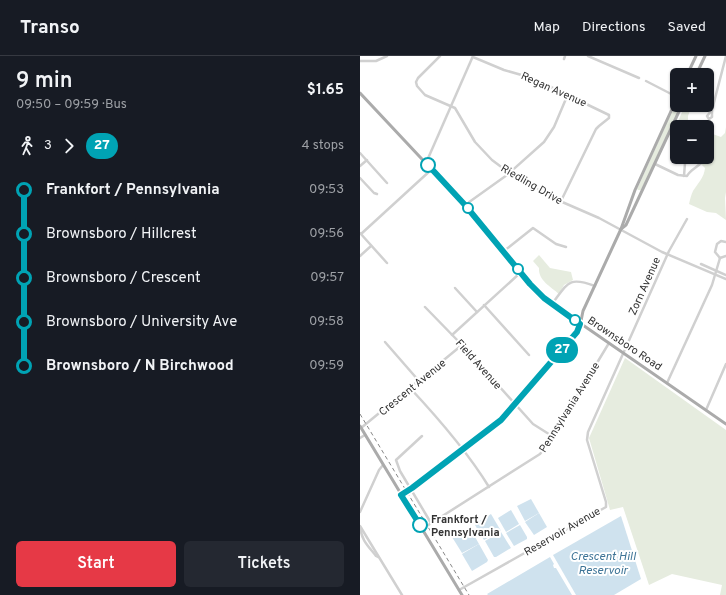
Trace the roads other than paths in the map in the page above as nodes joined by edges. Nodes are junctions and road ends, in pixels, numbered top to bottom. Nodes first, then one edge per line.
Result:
1 (380, 56) edge
2 (387, 56) edge
3 (440, 56) edge
4 (473, 56) edge
5 (588, 56) edge
6 (695, 56) edge
7 (705, 56) edge
8 (726, 56) edge
9 (382, 59) junction
10 (703, 60) junction
11 (360, 61) edge
12 (690, 68) edge
13 (699, 68) edge
14 (639, 78) dead end
15 (646, 81) dead end
16 (360, 93) edge
17 (670, 93) edge
18 (568, 94) junction
19 (714, 102) edge
20 (452, 106) junction
21 (670, 112) edge
22 (679, 112) edge
23 (360, 153) edge
24 (367, 160) junction
25 (426, 163) junction
26 (655, 164) junction
27 (685, 164) edge
28 (700, 164) edge
29 (360, 166) edge
30 (515, 168) junction
31 (432, 169) junction
32 (510, 172) junction
33 (518, 176) junction
34 (686, 176) junction
35 (360, 178) edge
36 (387, 183) dead end
37 (377, 194) dead end
38 (561, 202) junction
39 (465, 205) junction
40 (687, 219) dead end
41 (621, 229) junction
42 (360, 234) edge
43 (726, 242) edge
44 (371, 246) junction
45 (566, 247) dead end
46 (504, 251) junction
47 (668, 255) junction
48 (360, 256) edge
49 (726, 256) edge
50 (720, 258) junction
51 (387, 263) dead end
52 (701, 264) dead end
53 (717, 271) junction
54 (520, 272) junction
55 (716, 275) junction
56 (726, 275) edge
57 (726, 279) edge
58 (595, 286) junction
59 (455, 288) dead end
60 (552, 304) junction
61 (484, 305) junction
62 (425, 307) dead end
63 (477, 312) junction
64 (580, 324) junction
65 (452, 335) junction
66 (385, 342) dead end
67 (609, 342) junction
68 (462, 345) junction
69 (624, 353) junction
70 (529, 355) dead end
71 (726, 364) edge
72 (419, 381) junction
73 (667, 383) junction
74 (410, 388) junction
75 (515, 404) junction
76 (706, 410) junction
77 (726, 424) edge
78 (360, 427) edge
79 (365, 435) junction
80 (422, 436) dead end
81 (552, 436) junction
82 (360, 438) edge
83 (463, 449) junction
84 (383, 465) junction
85 (489, 487) junction
86 (410, 489) junction
87 (401, 495) junction
88 (360, 501) edge
89 (365, 502) junction
90 (360, 512) edge
91 (431, 523) junction
92 (361, 527) edge
93 (422, 529) junction
94 (459, 590) junction
95 (402, 595) edge
96 (462, 595) edge

1 - 9 street
2 - 9 street
3 - 20 street
4 - 18 street, Regan Avenue
4 - 20 street
5 - 14 street
6 - 10 street
6 - 12 main road
7 - 10 main road
8 - 19 street
9 - 11 street
10 - 13 main road
15 - 17 street
16 - 25 main road, Brownsboro Road
18 - 30 street
18 - 38 street, Regan Avenue
20 - 25 street
20 - 32 street, Riedling Drive
21 - 41 main road
22 - 26 main road
23 - 24 street
24 - 29 street
24 - 36 street
25 - 31 main road, Brownsboro Road
26 - 34 street
26 - 41 main road
27 - 34 street
28 - 34 street
30 - 32 street
30 - 33 street
31 - 39 main road, Brownsboro Road
31 - 42 street
32 - 33 street, Riedling Drive
32 - 39 street
33 - 38 street, Riedling Drive
35 - 37 street
38 - 41 street, Riedling Drive
39 - 46 main road, Brownsboro Road
40 - 47 street
41 - 47 street, Zorn Avenue
41 - 58 main road
42 - 44 street
43 - 50 street
44 - 48 street
44 - 51 street
45 - 46 street
46 - 54 main road, Brownsboro Road
47 - 55 street
47 - 69 street, Zorn Avenue
49 - 50 street
50 - 53 street
52 - 53 street
53 - 55 street
53 - 56 street
54 - 60 main road, Brownsboro Road
54 - 61 street
55 - 57 street
55 - 73 street
58 - 60 street
58 - 64 main road
59 - 63 street
60 - 64 main road, Brownsboro Road
61 - 63 street
61 - 70 street
62 - 65 street, Field Avenue
63 - 65 street
64 - 67 main road, Brownsboro Road
64 - 75 main road
65 - 68 street, Field Avenue
66 - 72 street
67 - 69 main road, Brownsboro Road
67 - 81 street, Pennsylvania Avenue
68 - 72 street, Crescent Avenue
68 - 75 street, Field Avenue
69 - 73 main road, Brownsboro Road
69 - 94 street, Reservoir Avenue
71 - 76 street
72 - 74 street, Crescent Avenue
73 - 76 main road, Brownsboro Road
74 - 78 street, Crescent Avenue
74 - 83 street
75 - 81 street, Field Avenue
75 - 83 main road
76 - 77 main road, Brownsboro Road
78 - 79 main road
79 - 82 street
79 - 84 main road
80 - 86 street
81 - 85 street, Pennsylvania Avenue
83 - 85 street
83 - 86 main road
84 - 87 main road
84 - 89 street
85 - 91 street, Pennsylvania Avenue
86 - 87 main road
86 - 91 street
87 - 93 main road
88 - 89 street
89 - 90 street
91 - 93 street, Pennsylvania Avenue
92 - 95 street
93 - 94 main road
94 - 96 main road

